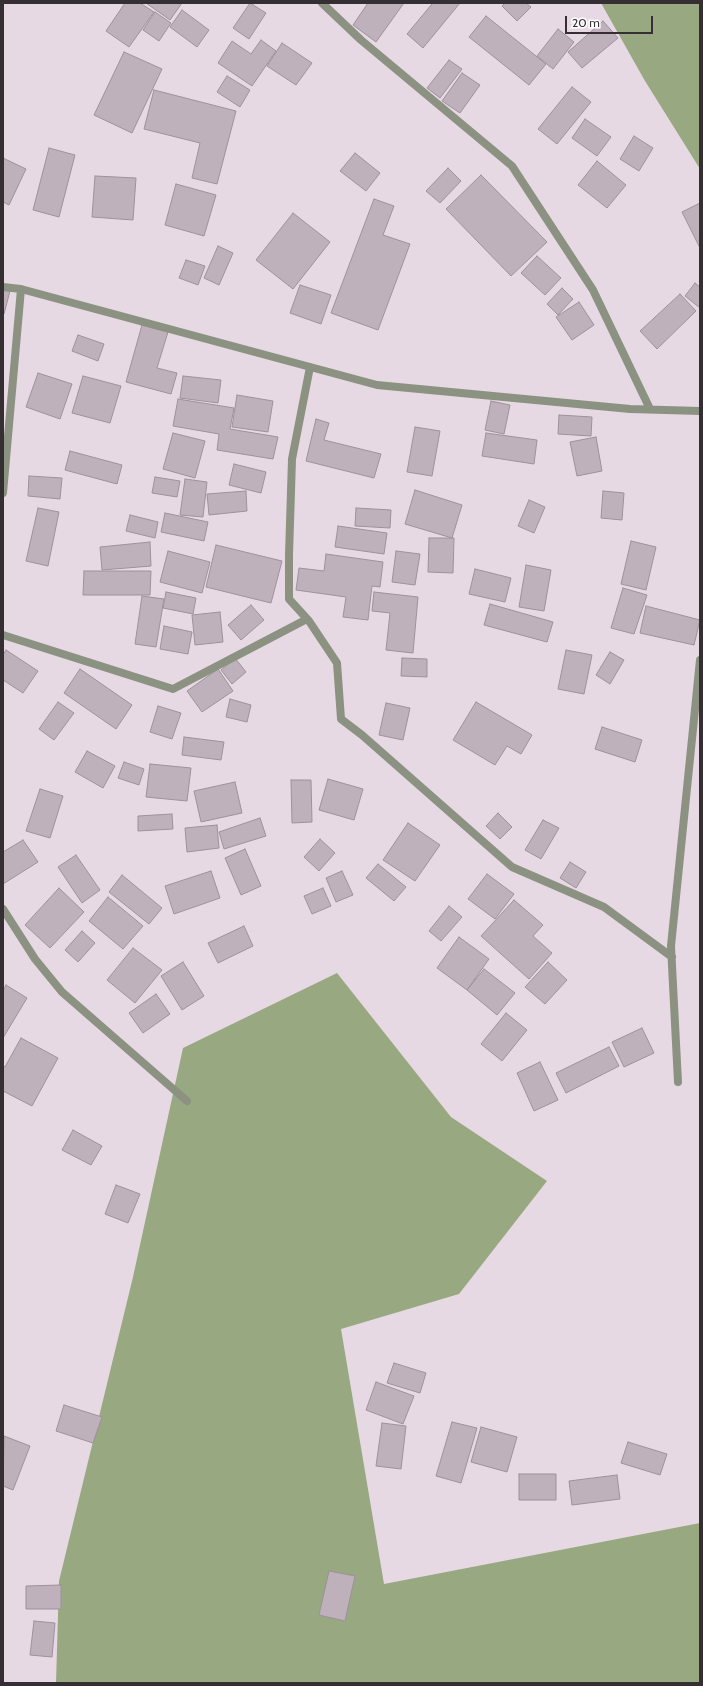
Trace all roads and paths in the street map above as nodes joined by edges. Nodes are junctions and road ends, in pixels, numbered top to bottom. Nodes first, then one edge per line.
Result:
1 (322, 3) edge
2 (3, 287) edge
3 (20, 289) junction
4 (310, 367) junction
5 (650, 409) junction
6 (700, 410) edge
7 (3, 493) edge
8 (307, 619) junction
9 (3, 635) edge
10 (700, 660) edge
11 (3, 909) edge
12 (672, 957) junction
13 (678, 1082) dead end
14 (187, 1101) dead end

1 - 5 street
2 - 3 street
3 - 4 street
3 - 7 street
4 - 5 street
4 - 8 street
5 - 6 street
8 - 9 street
8 - 12 street
10 - 12 street
11 - 14 street
12 - 13 street

